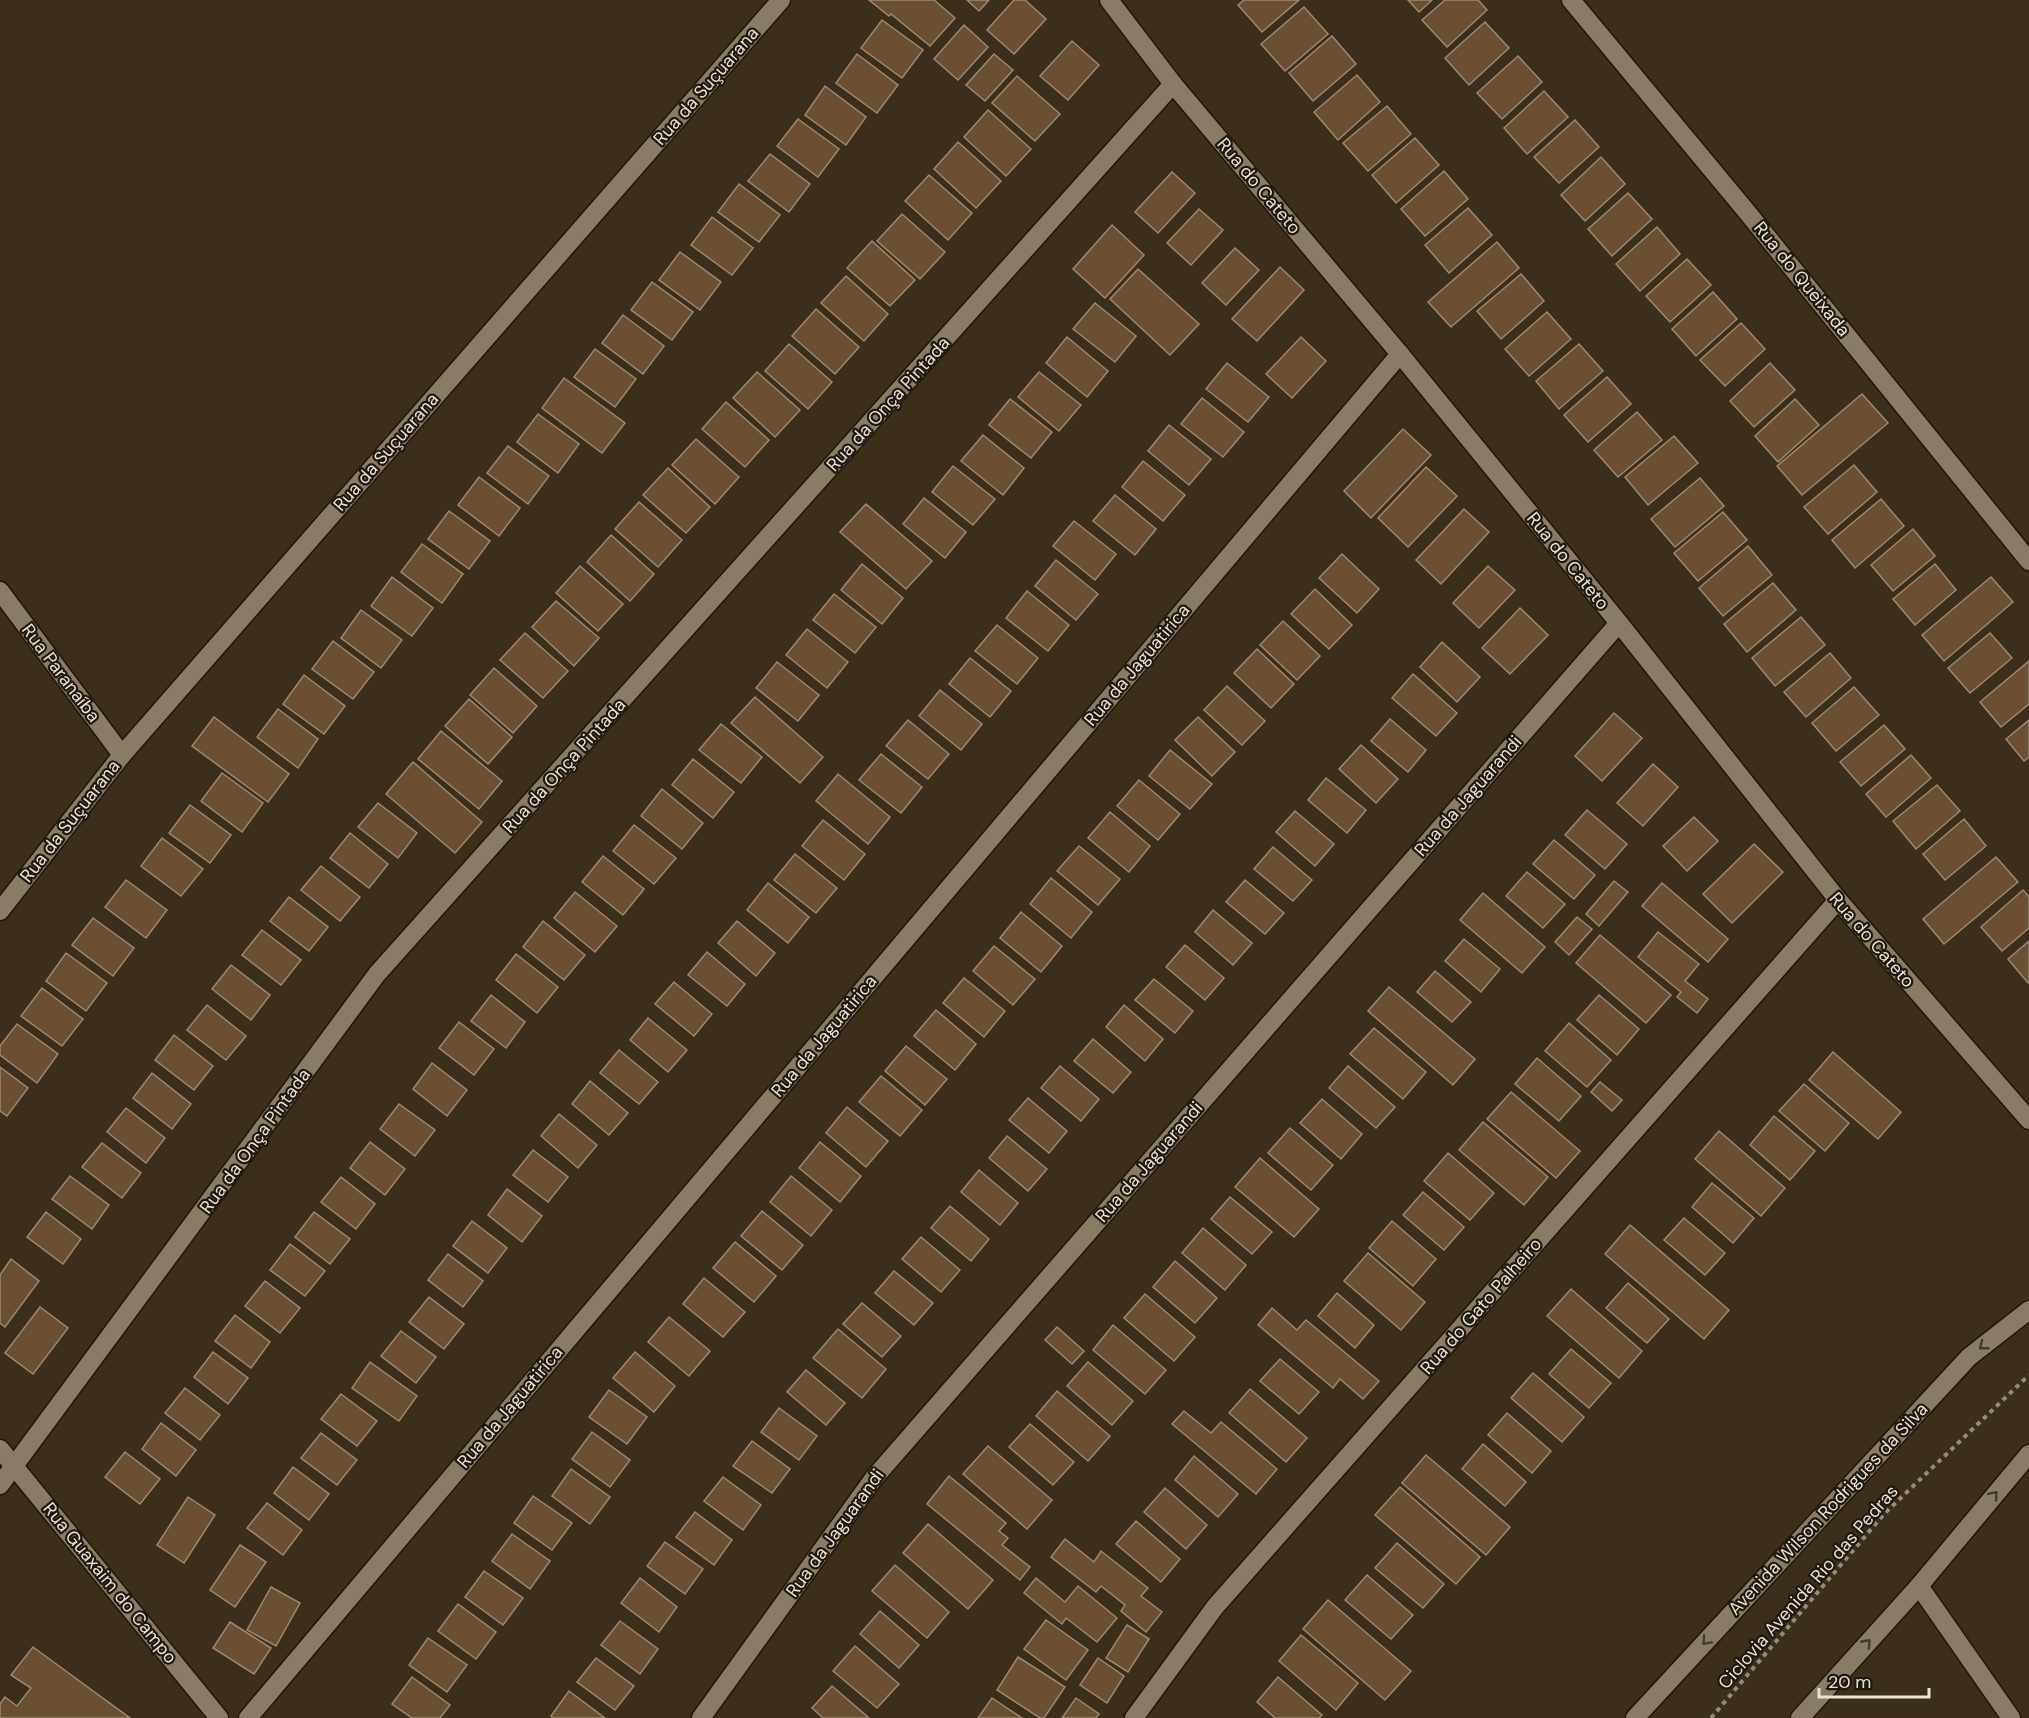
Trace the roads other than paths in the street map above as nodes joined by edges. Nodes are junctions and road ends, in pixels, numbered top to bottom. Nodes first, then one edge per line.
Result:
1 (781, 0) edge
2 (1109, 0) edge
3 (1571, 0) edge
4 (1173, 84) junction
5 (1400, 354) junction
6 (2029, 561) edge
7 (0, 591) edge
8 (1619, 623) junction
9 (122, 755) junction
10 (1838, 900) junction
11 (0, 911) edge
12 (2029, 1120) edge
13 (2029, 1310) edge
14 (0, 1449) edge
15 (2029, 1454) edge
16 (15, 1466) junction
17 (0, 1485) edge
18 (1919, 1586) junction
19 (219, 1718) edge
20 (248, 1718) edge
21 (700, 1718) edge
22 (1134, 1718) edge
23 (1635, 1718) edge
24 (1800, 1718) edge
25 (2011, 1718) edge

1 - 9 street, Rua da Suçuarana
2 - 4 street, Rua do Cateto
3 - 6 street, Rua do Queixada
4 - 5 street, Rua do Cateto
4 - 16 street, Rua da Onça Pintada
5 - 8 street, Rua do Cateto
5 - 20 street, Rua da Jaguatirica
7 - 9 street, Rua Paranaíba
8 - 10 street, Rua do Cateto
8 - 21 street, Rua da Jaguarandi
9 - 11 street, Rua da Suçuarana
10 - 12 street, Rua do Cateto
10 - 22 street, Rua do Gato Palheiro
13 -> 23 street, Avenida Wilson Rodrigues da Silva
14 - 16 street, Rua Guaxaim do Campo
18 -> 15 street
16 - 17 street, Rua da Onça Pintada
16 - 19 street, Rua Guaxaim do Campo
24 -> 18 street
18 - 25 street

